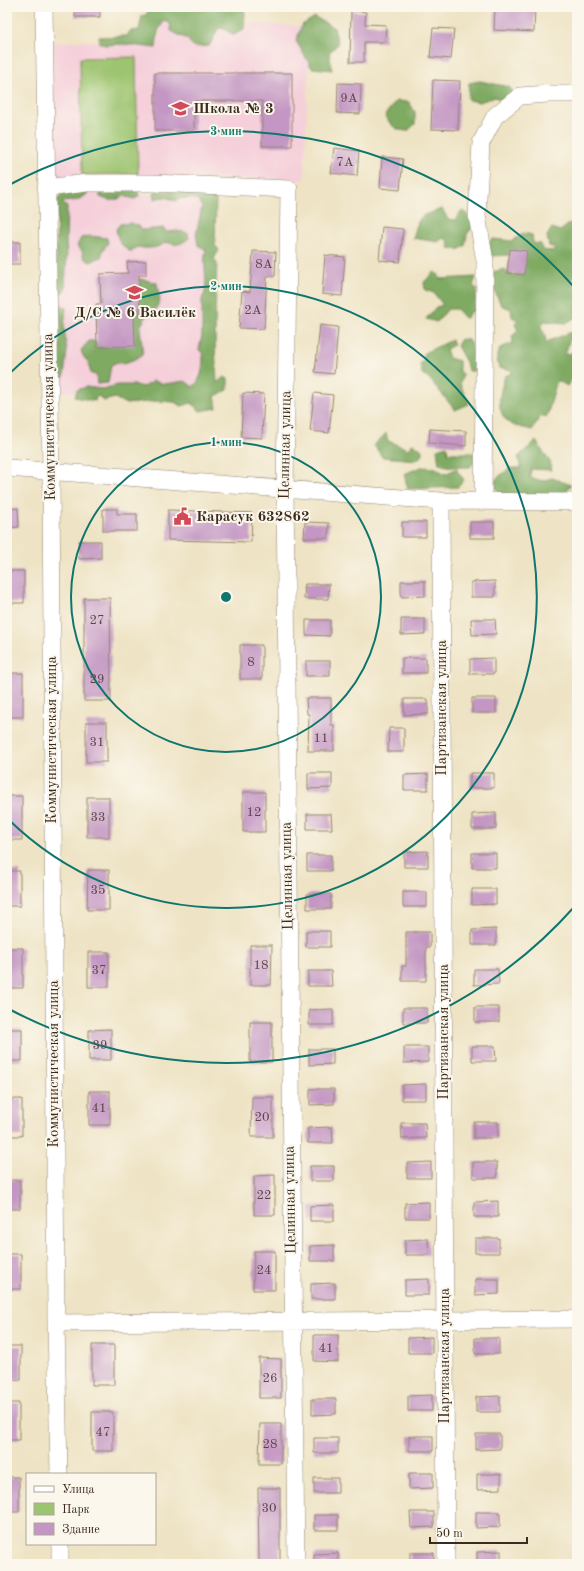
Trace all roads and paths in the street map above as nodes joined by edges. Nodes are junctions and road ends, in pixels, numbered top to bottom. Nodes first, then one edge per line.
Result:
1 (44, 7) edge
2 (577, 94) edge
3 (46, 188) junction
4 (7, 468) edge
5 (51, 470) junction
6 (285, 488) junction
7 (441, 501) junction
8 (483, 501) junction
9 (577, 502) edge
10 (577, 1319) edge
11 (445, 1320) junction
12 (293, 1321) junction
13 (56, 1324) junction
14 (58, 1473) edge
15 (60, 1545) edge
16 (60, 1564) edge
17 (296, 1564) edge
18 (446, 1564) edge

1 - 3 street, Коммунистическая улица
2 - 8 street
3 - 5 street, Коммунистическая улица
3 - 6 street, Целинная улица
4 - 5 street
5 - 6 street
5 - 13 street, Коммунистическая улица
6 - 7 street
6 - 12 street, Целинная улица
7 - 8 street
7 - 11 street, Партизанская улица
8 - 9 street
10 - 11 street
11 - 12 street
11 - 18 street, Партизанская улица
12 - 13 street
12 - 17 street, Целинная улица
13 - 14 street, Коммунистическая улица
15 - 16 street

